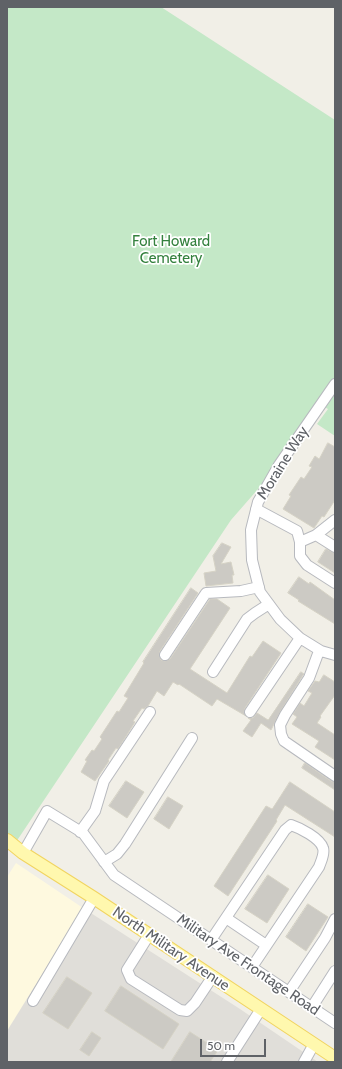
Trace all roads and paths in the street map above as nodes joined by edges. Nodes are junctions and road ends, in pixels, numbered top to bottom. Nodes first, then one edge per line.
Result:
1 (335, 384) edge
2 (256, 509) junction
3 (335, 520) edge
4 (316, 534) junction
5 (300, 542) junction
6 (335, 547) edge
7 (335, 583) edge
8 (259, 587) junction
9 (269, 604) junction
10 (300, 638) junction
11 (319, 650) junction
12 (165, 655) dead end
13 (335, 655) edge
14 (213, 672) dead end
15 (150, 712) dead end
16 (250, 712) dead end
17 (192, 738) dead end
18 (335, 776) edge
19 (80, 832) junction
20 (8, 844) edge
21 (23, 853) junction
22 (104, 862) junction
23 (94, 898) junction
24 (226, 918) junction
25 (335, 919) edge
26 (149, 934) junction
27 (211, 940) junction
28 (266, 945) junction
29 (252, 967) junction
30 (335, 972) edge
31 (213, 976) junction
32 (289, 992) junction
33 (33, 1001) dead end
34 (312, 1007) junction
35 (261, 1008) junction
36 (335, 1022) edge
37 (314, 1044) junction
38 (335, 1058) edge
39 (227, 1062) edge
40 (304, 1062) edge

1 - 2 street, Moraine Way
2 - 5 street
2 - 8 street, Moraine Way
3 - 4 street
4 - 5 street
4 - 6 street
5 - 7 street
8 - 9 street, Moraine Way
8 - 12 street
9 - 10 street, Moraine Way
9 - 14 street
10 - 11 street, Moraine Way
10 - 16 street
11 - 13 street, Moraine Way
11 - 18 street
15 - 19 street
17 - 22 street
19 - 21 street, Military Ave Frontage Road
19 - 22 street, Military Ave Frontage Road
20 - 21 main road, North Military Avenue
21 - 23 main road, North Military Avenue
22 - 27 street, Military Ave Frontage Road
23 - 26 main road, North Military Avenue
23 - 33 street
24 - 27 street
24 - 28 street
24 - 28 street
25 - 32 street
26 - 31 main road, North Military Avenue
26 - 31 street
27 - 29 street, Military Ave Frontage Road
28 - 29 street
29 - 32 street, Military Ave Frontage Road
30 - 34 street
31 - 35 main road, North Military Avenue
32 - 34 street, Military Ave Frontage Road
34 - 36 street, Military Ave Frontage Road
35 - 37 main road, North Military Avenue
35 - 39 street
37 - 38 main road, North Military Avenue
37 - 40 street

